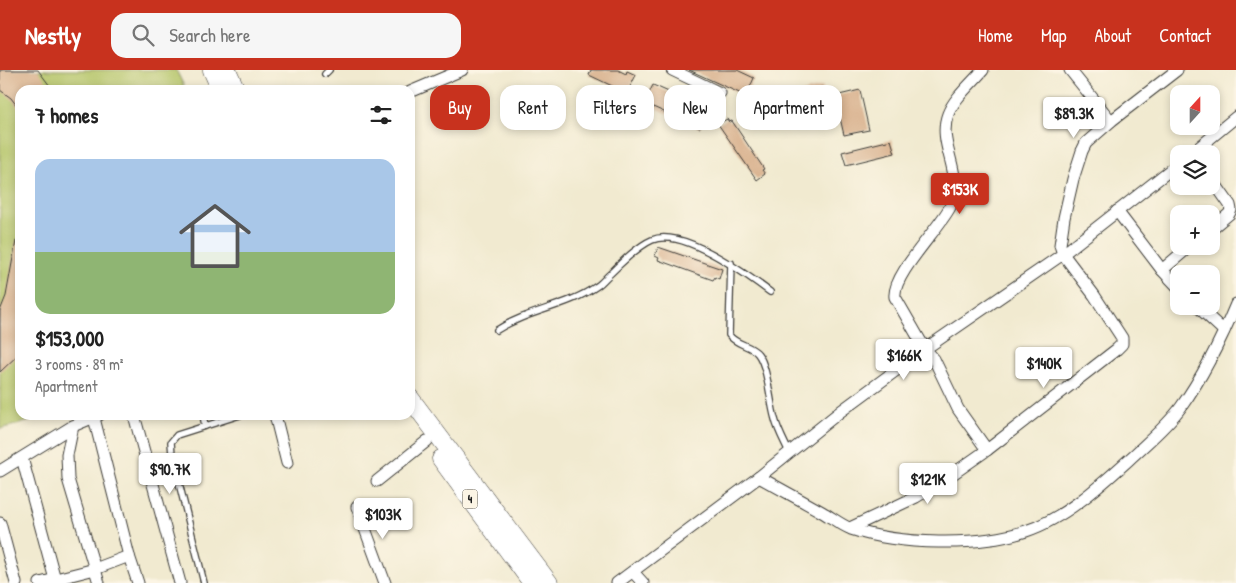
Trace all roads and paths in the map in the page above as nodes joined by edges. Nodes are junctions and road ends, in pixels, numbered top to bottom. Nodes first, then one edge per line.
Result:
1 (212, 70) edge
2 (227, 70) edge
3 (462, 70) edge
4 (672, 70) edge
5 (983, 70) edge
6 (1070, 70) edge
7 (1177, 70) edge
8 (219, 85) edge
9 (234, 85) edge
10 (703, 85) edge
11 (415, 90) edge
12 (1236, 117) edge
13 (1112, 121) junction
14 (1203, 145) edge
15 (1170, 170) edge
16 (1220, 191) edge
17 (1116, 211) junction
18 (1220, 221) edge
19 (1063, 254) junction
20 (1180, 255) edge
21 (731, 263) junction
22 (1162, 270) junction
23 (1170, 278) edge
24 (770, 292) dead end
25 (1236, 304) edge
26 (1206, 315) edge
27 (497, 330) dead end
28 (1224, 332) junction
29 (925, 349) junction
30 (415, 405) edge
31 (87, 420) edge
32 (98, 420) edge
33 (135, 420) edge
34 (204, 420) edge
35 (225, 420) edge
36 (276, 420) edge
37 (412, 420) edge
38 (73, 426) junction
39 (206, 426) junction
40 (427, 441) junction
41 (987, 450) junction
42 (789, 452) junction
43 (22, 458) junction
44 (287, 463) dead end
45 (0, 471) edge
46 (759, 477) junction
47 (377, 480) dead end
48 (356, 507) dead end
49 (0, 523) edge
50 (850, 528) junction
51 (129, 556) junction
52 (95, 569) junction
53 (632, 572) junction
54 (55, 581) edge
55 (16, 583) edge
56 (40, 583) edge
57 (99, 583) edge
58 (138, 583) edge
59 (180, 583) edge
60 (204, 583) edge
61 (385, 583) edge
62 (532, 583) edge
63 (549, 583) edge
64 (617, 583) edge
65 (643, 583) edge

1 - 8 main road
2 - 9 main road
3 - 11 street
4 - 10 street
5 - 29 street
6 - 13 street
7 - 13 street
12 - 14 street
13 - 19 street
15 - 17 street
16 - 18 street
17 - 19 street
17 - 22 street
19 - 29 street
19 - 41 street
20 - 22 street
21 - 24 lane
21 - 27 lane
21 - 42 lane
22 - 23 street
25 - 28 street
26 - 28 street
28 - 50 street
29 - 41 street
29 - 42 street
30 - 63 main road
31 - 38 street
32 - 51 street
33 - 59 street
34 - 39 lane
35 - 39 lane
36 - 44 street
37 - 40 main road, 4
38 - 43 street
38 - 52 street
39 - 60 lane
40 - 47 street
40 - 62 main road, 4
41 - 50 street
42 - 46 street
43 - 45 street
43 - 54 street
46 - 50 street
46 - 53 street
48 - 61 street
49 - 55 street
51 - 52 street
51 - 58 street
52 - 54 street
52 - 57 street
53 - 64 street
53 - 65 street
54 - 56 street

